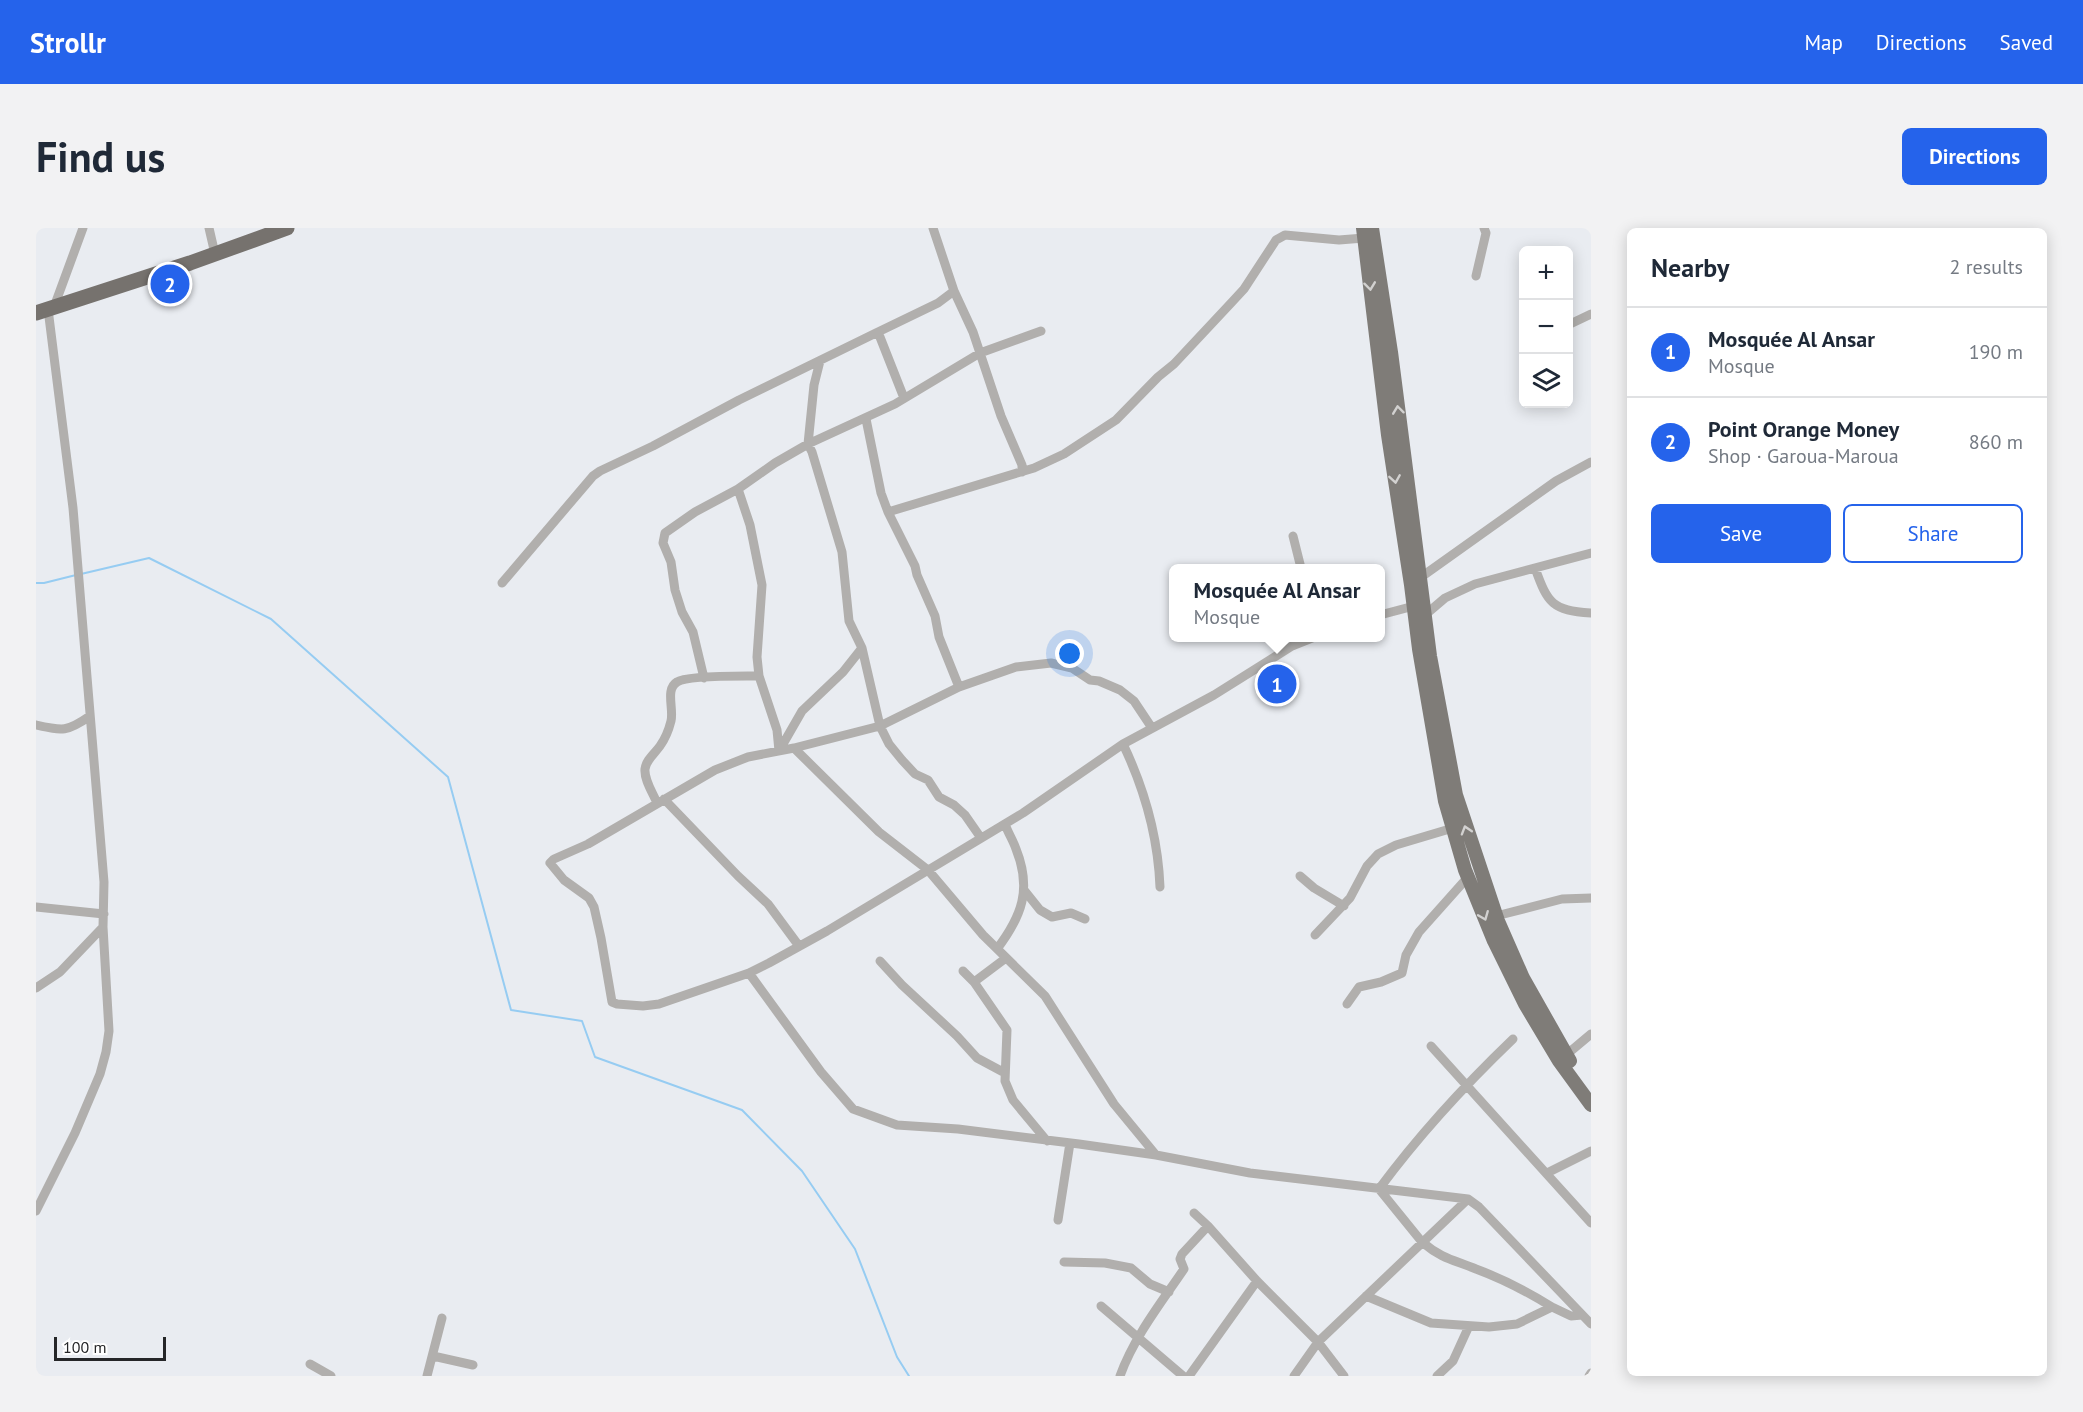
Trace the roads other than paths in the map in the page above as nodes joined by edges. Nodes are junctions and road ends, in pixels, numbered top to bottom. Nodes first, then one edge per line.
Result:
1 (83, 228) edge
2 (209, 228) edge
3 (287, 228) edge
4 (933, 228) edge
5 (1484, 228) edge
6 (1366, 231) edge
7 (215, 254) junction
8 (1476, 276) dead end
9 (954, 291) junction
10 (46, 310) edge
11 (1591, 314) edge
12 (1573, 323) edge
13 (1041, 331) dead end
14 (878, 332) junction
15 (980, 353) junction
16 (820, 361) junction
17 (904, 398) junction
18 (866, 419) junction
19 (808, 444) junction
20 (1591, 462) edge
21 (1022, 472) junction
22 (738, 489) junction
23 (888, 512) junction
24 (1293, 536) dead end
25 (1591, 553) edge
26 (1300, 564) edge
27 (1536, 568) junction
28 (1416, 581) junction
29 (502, 583) dead end
30 (1414, 606) junction
31 (1591, 613) edge
32 (1385, 614) edge
33 (1425, 615) junction
34 (1302, 642) edge
35 (862, 648) junction
36 (759, 676) junction
37 (704, 678) junction
38 (959, 687) junction
39 (90, 716) junction
40 (36, 724) edge
41 (880, 726) junction
42 (1152, 728) junction
43 (1122, 744) junction
44 (794, 748) junction
45 (778, 751) junction
46 (661, 801) junction
47 (1005, 824) junction
48 (1453, 828) junction
49 (981, 838) junction
50 (928, 870) junction
51 (1300, 876) dead end
52 (1468, 877) junction
53 (1161, 887) dead end
54 (1024, 890) junction
55 (1591, 898) edge
56 (1344, 906) junction
57 (36, 907) edge
58 (104, 914) junction
59 (1496, 916) junction
60 (1085, 919) dead end
61 (103, 927) junction
62 (1316, 935) dead end
63 (800, 946) junction
64 (998, 949) junction
65 (1006, 958) junction
66 (880, 961) dead end
67 (963, 971) dead end
68 (749, 973) junction
69 (974, 982) junction
70 (36, 987) edge
71 (1347, 1004) dead end
72 (1591, 1034) edge
73 (1513, 1039) dead end
74 (1431, 1046) dead end
75 (1566, 1055) junction
76 (1005, 1072) junction
77 (1467, 1083) junction
78 (1591, 1090) edge
79 (1591, 1105) edge
80 (1047, 1141) junction
81 (1070, 1143) junction
82 (1591, 1151) edge
83 (1156, 1155) junction
84 (1547, 1173) junction
85 (1379, 1189) junction
86 (1468, 1199) junction
87 (36, 1211) edge
88 (1194, 1213) dead end
89 (1058, 1220) dead end
90 (1591, 1223) edge
91 (1208, 1226) junction
92 (1422, 1242) junction
93 (1064, 1262) dead end
94 (1257, 1281) junction
95 (1168, 1292) junction
96 (1366, 1296) junction
97 (1101, 1306) dead end
98 (1552, 1307) junction
99 (1582, 1315) junction
100 (442, 1318) dead end
101 (1591, 1324) edge
102 (1469, 1326) junction
103 (1138, 1337) junction
104 (1318, 1342) junction
105 (433, 1356) junction
106 (473, 1365) dead end
107 (313, 1376) edge
108 (331, 1376) edge
109 (427, 1376) edge
110 (1120, 1376) edge
111 (1183, 1376) edge
112 (1189, 1376) edge
113 (1294, 1376) edge
114 (1344, 1376) edge
115 (1437, 1376) edge

1 - 10 street
2 - 7 street
3 - 7 highway
4 - 9 street
5 - 8 street
6 - 21 street
6 - 28 main road
7 - 10 highway
9 - 14 street
9 - 15 street
10 - 39 street
11 - 12 street
13 - 15 street
14 - 16 street
14 - 17 street
15 - 17 street
15 - 21 street
16 - 19 street
16 - 29 street
17 - 18 street
18 - 19 street
18 - 23 street
19 - 22 street
19 - 35 street
20 - 28 street
21 - 23 street
22 - 36 street
22 - 37 street
23 - 38 street
24 - 26 street
25 - 27 street
27 - 31 street
27 - 33 street
28 - 30 main road
28 - 33 main road
30 - 32 street
30 - 48 main road
59 -> 33 main road
34 - 42 street
35 - 41 street
35 - 45 street
36 - 37 street
36 - 45 street
37 - 46 street
38 - 41 street
38 - 42 street
39 - 40 street
39 - 58 street
41 - 44 street
41 - 49 street
42 - 43 street
43 - 47 street
43 - 53 street
44 - 45 street
44 - 50 street
45 - 46 street
46 - 63 street
46 - 68 street
47 - 49 street
47 - 54 street
48 - 52 main road
48 - 56 street
49 - 50 street
50 - 63 street
50 - 64 street
51 - 56 street
52 - 71 street
52 -> 79 main road
54 - 60 street
54 - 64 street
55 - 59 street
56 - 62 street
57 - 58 street
58 - 61 street
59 - 75 main road
61 - 70 street
61 - 87 street
63 - 68 street
64 - 65 street
65 - 69 street
65 - 83 street
66 - 76 street
67 - 69 street
68 - 80 street
69 - 76 street
72 - 75 street
73 - 77 street
74 - 77 street
75 - 78 main road
76 - 80 street
77 - 84 street
77 - 85 street
80 - 81 street
81 - 83 street
81 - 89 street
82 - 84 street
83 - 85 street
84 - 90 street
85 - 86 street
85 - 92 street
86 - 92 street
86 - 99 street
88 - 91 street
91 - 94 street
91 - 95 street
92 - 96 street
92 - 98 street
93 - 95 street
94 - 104 street
94 - 112 street
95 - 103 street
96 - 102 street
96 - 104 street
97 - 103 street
98 - 99 street
98 - 102 street
99 - 101 street
100 - 105 street
102 - 115 street
103 - 110 street
103 - 111 street
104 - 113 street
104 - 114 street
105 - 106 street
105 - 109 street
107 - 108 street

